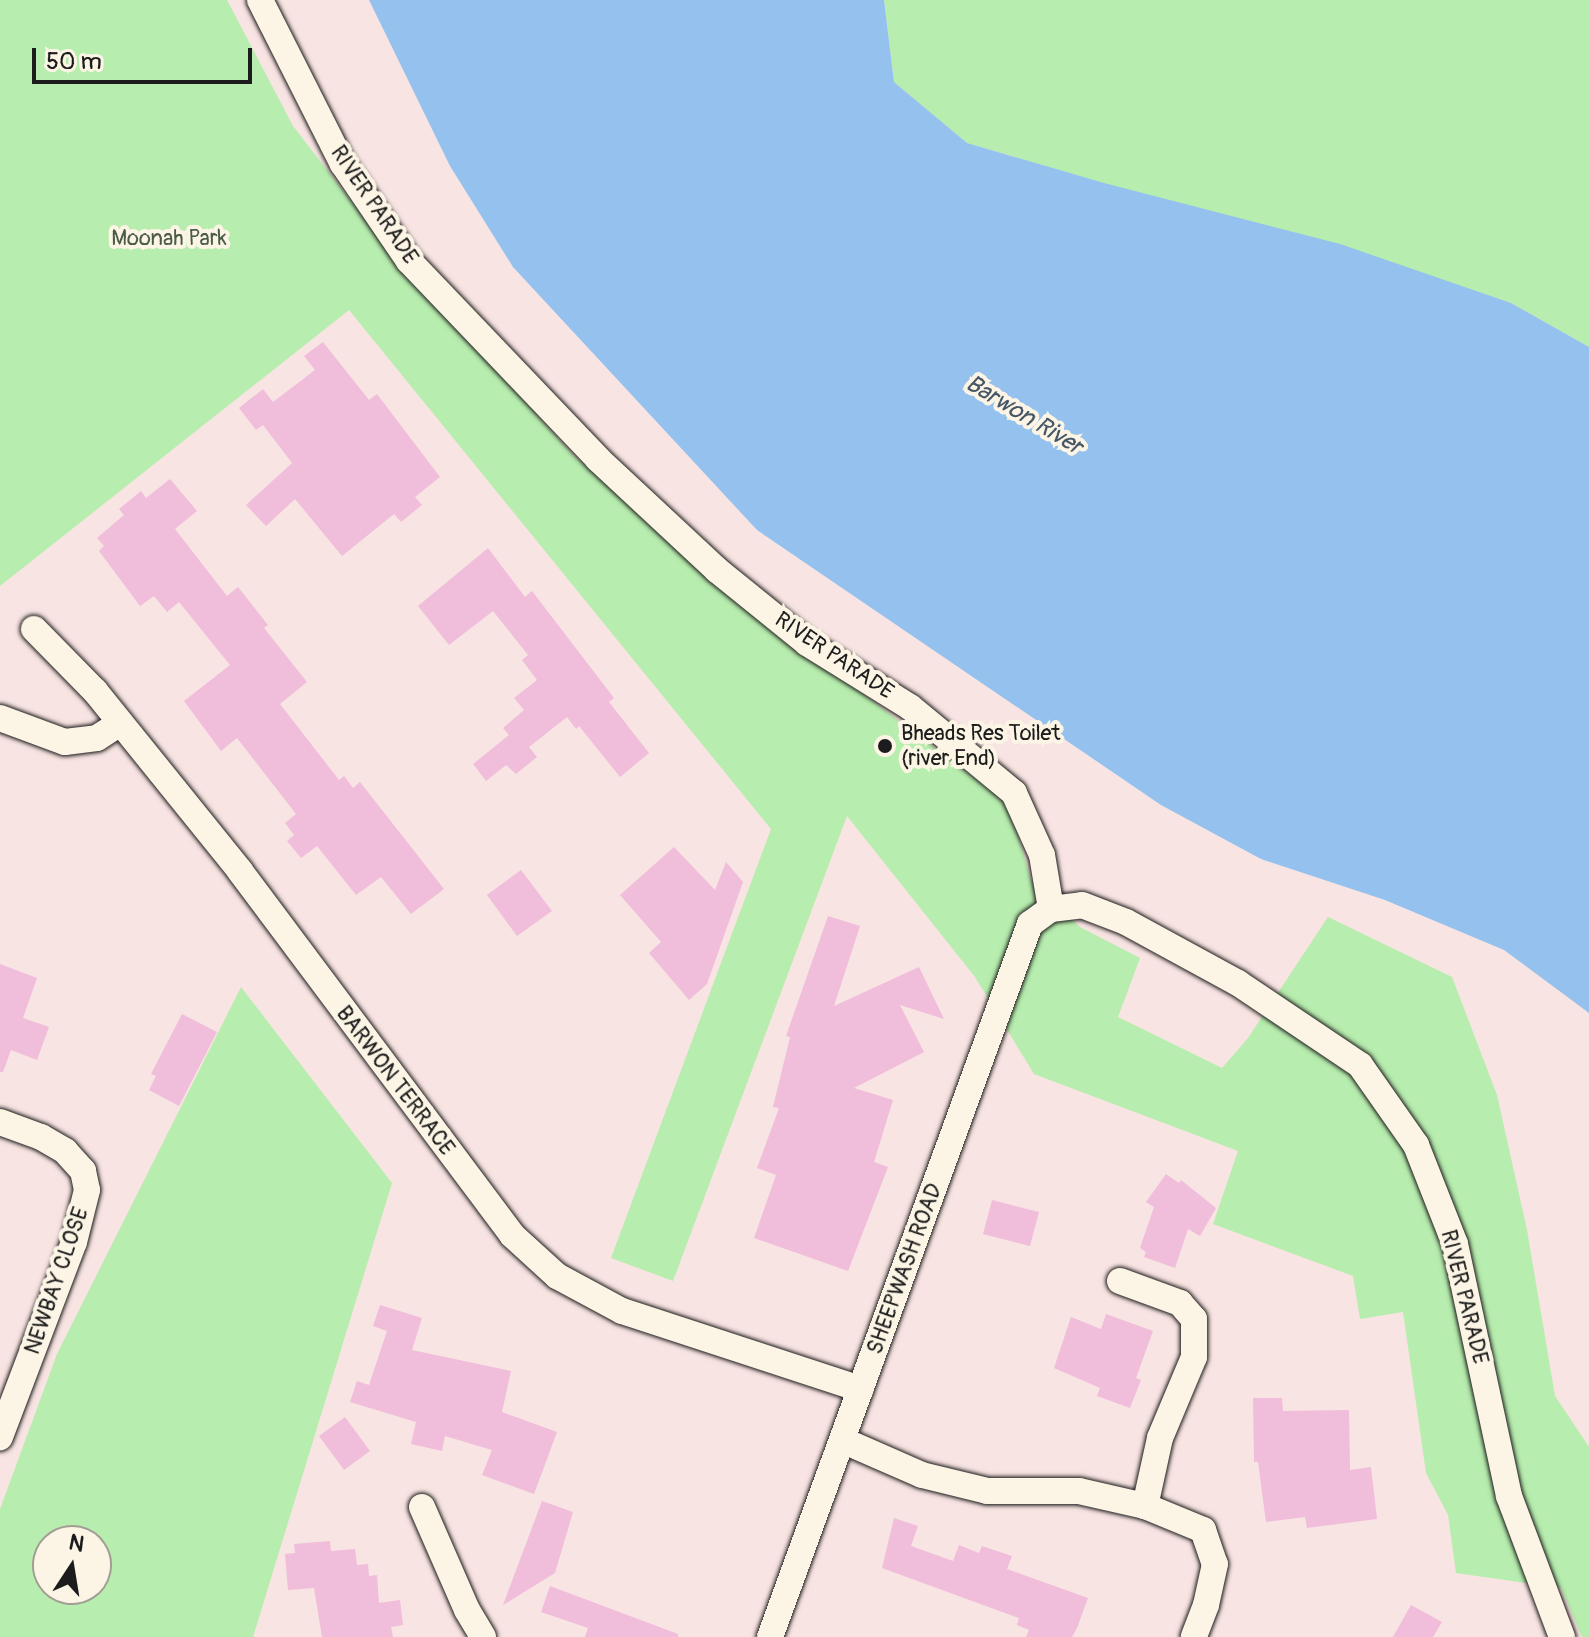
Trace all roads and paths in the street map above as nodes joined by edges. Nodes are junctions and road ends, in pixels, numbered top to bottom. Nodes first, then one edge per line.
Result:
1 (260, 0) edge
2 (34, 629) dead end
3 (0, 718) edge
4 (120, 723) junction
5 (1051, 909) junction
6 (0, 1122) edge
7 (1120, 1281) dead end
8 (861, 1389) junction
9 (0, 1437) edge
10 (842, 1440) junction
11 (1145, 1506) junction
12 (422, 1507) dead end
13 (483, 1637) edge
14 (770, 1637) edge
15 (1194, 1637) edge
16 (1562, 1637) edge

1 - 5 street, RIVER PARADE
2 - 4 street, BARWON TERRACE
3 - 4 street
4 - 8 street, BARWON TERRACE
5 - 8 street, SHEEPWASH ROAD
5 - 16 street, RIVER PARADE
6 - 9 street, NEWBAY CLOSE
7 - 11 street
8 - 10 street, SHEEPWASH ROAD
10 - 11 street
10 - 14 street, SHEEPWASH ROAD
11 - 15 street
12 - 13 street

